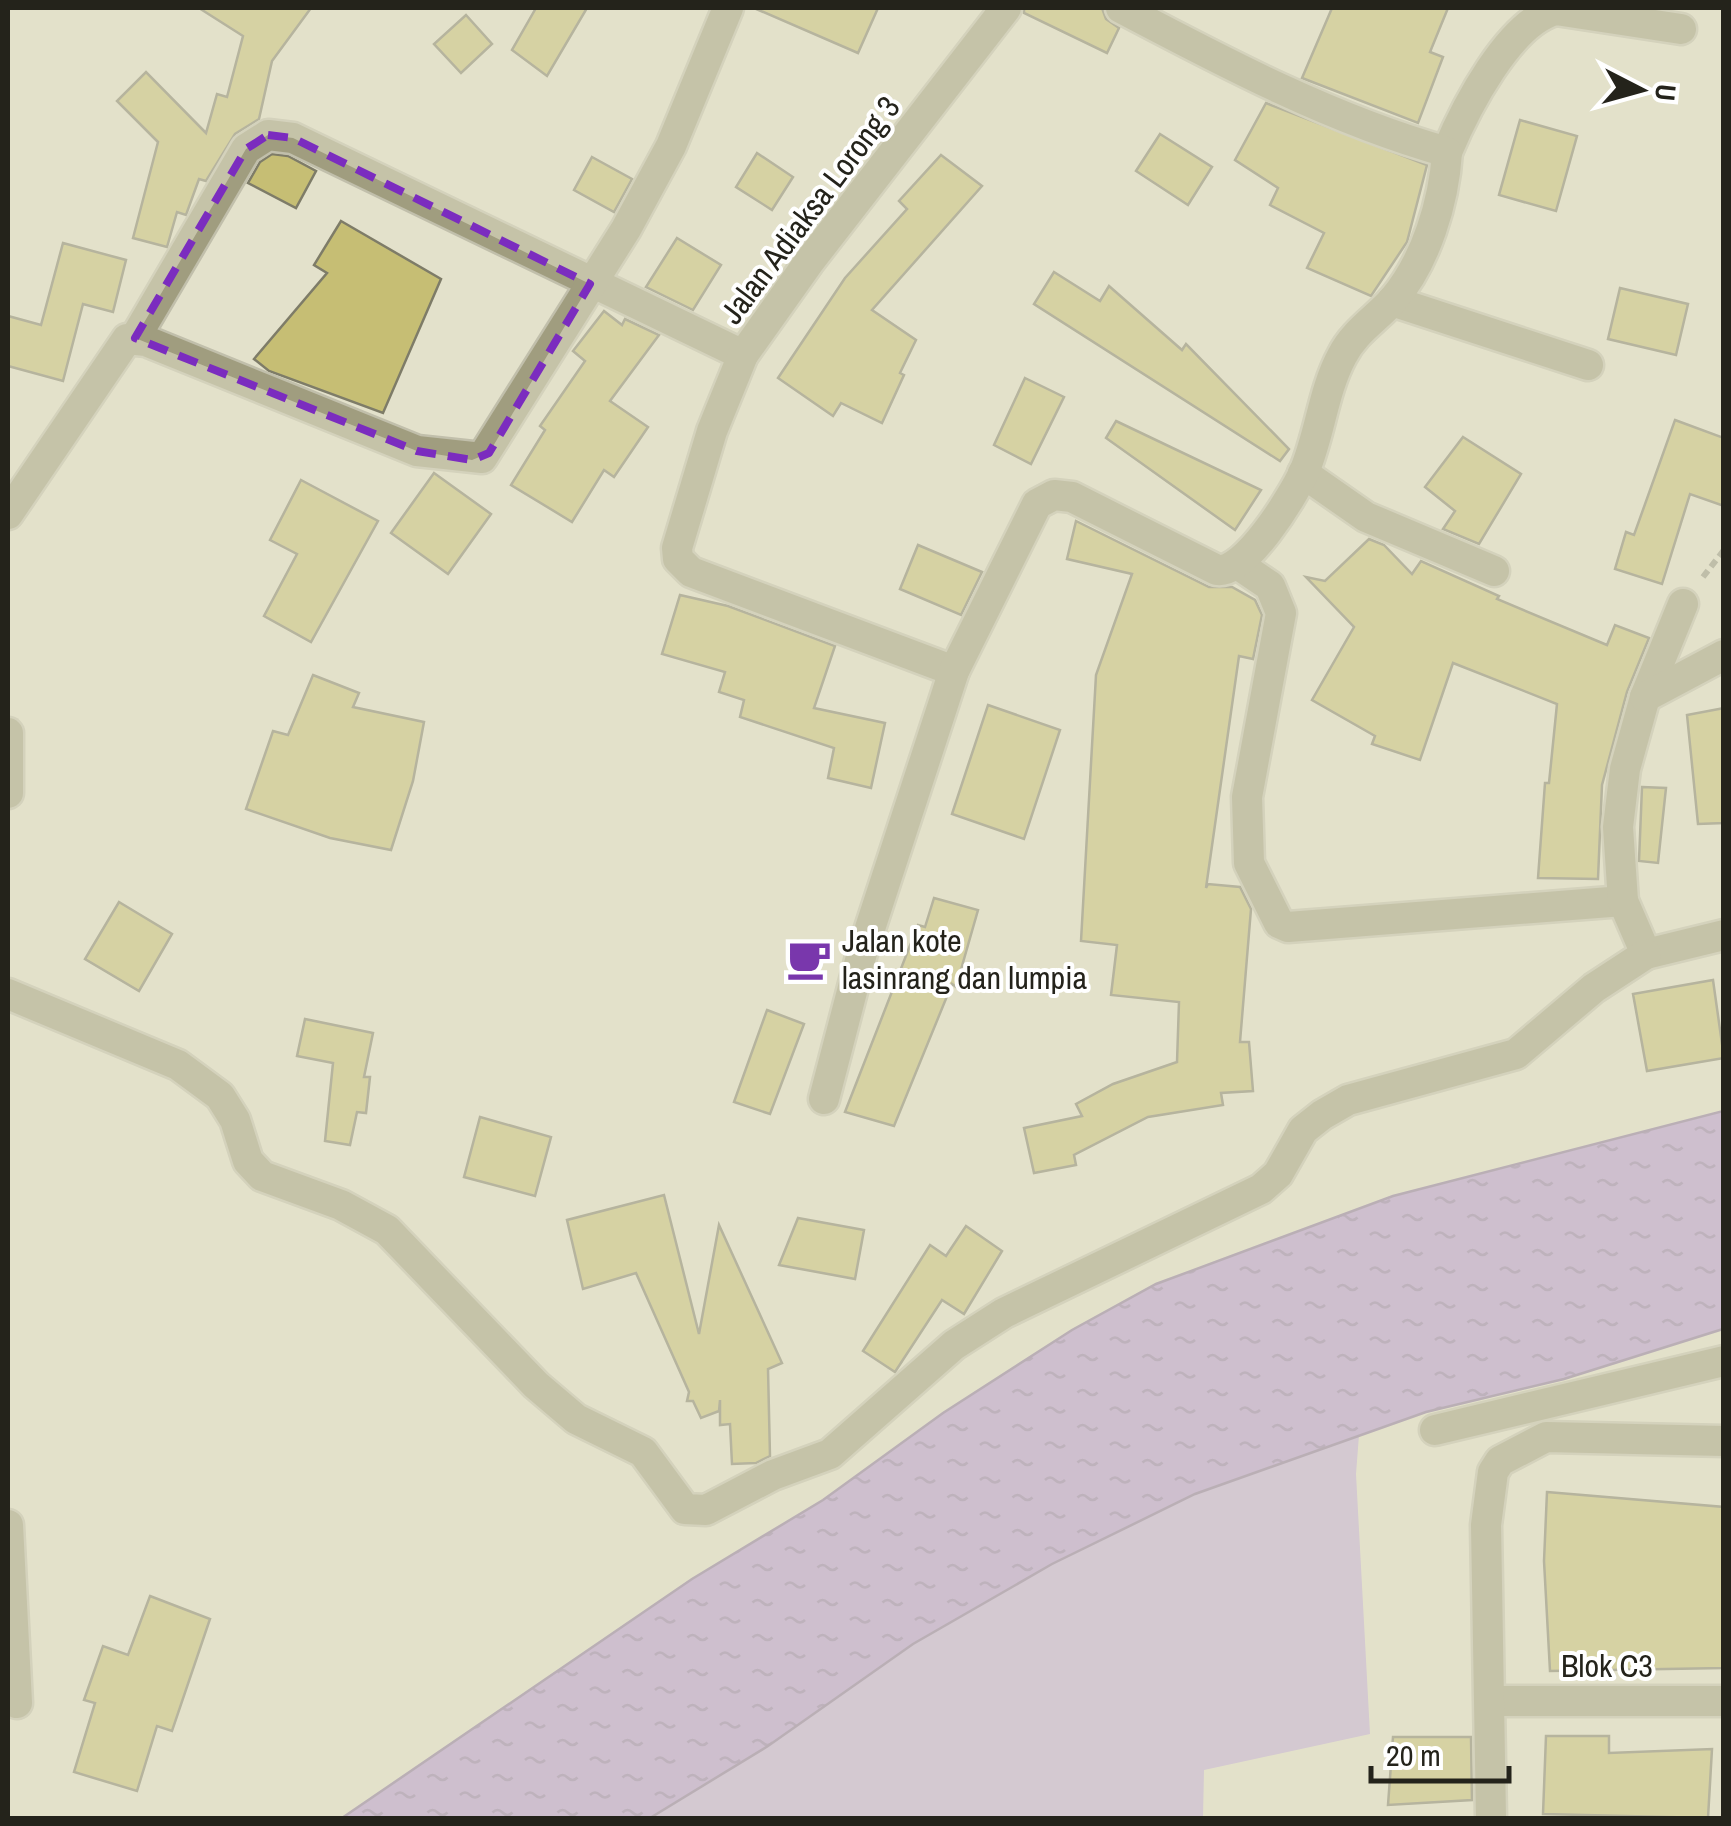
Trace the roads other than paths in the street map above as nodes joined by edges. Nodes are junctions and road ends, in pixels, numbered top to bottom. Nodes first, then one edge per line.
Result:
1 (728, 8) edge
2 (1006, 8) edge
3 (1121, 8) edge
4 (1681, 29) dead end
5 (1447, 152) junction
6 (590, 284) junction
7 (1392, 301) junction
8 (135, 338) junction
9 (736, 352) junction
10 (1588, 365) dead end
11 (1303, 473) junction
12 (8, 514) edge
13 (1239, 564) junction
14 (1494, 571) dead end
15 (1683, 604) dead end
16 (1724, 655) edge
17 (954, 671) junction
18 (1645, 697) junction
19 (8, 734) edge
20 (8, 793) edge
21 (1624, 901) junction
22 (1724, 935) edge
23 (1646, 954) junction
24 (8, 994) edge
25 (824, 1099) dead end
26 (1724, 1361) edge
27 (1435, 1430) dead end
28 (1724, 1440) edge
29 (8, 1525) edge
30 (1490, 1701) junction
31 (1724, 1701) edge
32 (17, 1703) dead end
33 (1491, 1818) edge

1 - 6 street
2 - 9 street, Jalan Adiaksa Lorong 3
3 - 5 street
4 - 5 street
5 - 7 street
6 - 8 street
6 - 8 street
6 - 9 street
7 - 10 street
7 - 11 street
8 - 12 street
9 - 17 street, Jalan Adiaksa Lorong 3
11 - 13 street
11 - 14 street
13 - 17 street
13 - 21 street
15 - 18 street
16 - 18 street
17 - 25 street
18 - 21 street
19 - 20 street
21 - 23 street
22 - 23 street
23 - 24 street
26 - 27 street
28 - 30 street
29 - 32 street
30 - 31 street, Blok C3
30 - 33 street

